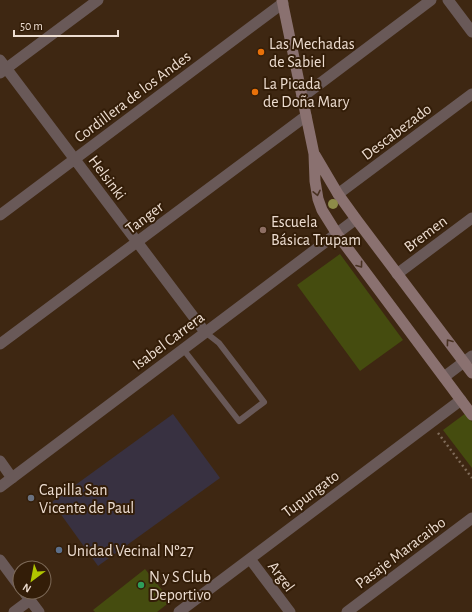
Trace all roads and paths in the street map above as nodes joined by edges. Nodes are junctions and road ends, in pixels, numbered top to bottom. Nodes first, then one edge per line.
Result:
1 (98, 0) edge
2 (431, 0) edge
3 (448, 0) edge
4 (282, 2) edge
5 (472, 32) edge
6 (2, 68) edge
7 (472, 94) edge
8 (302, 97) junction
9 (306, 116) junction
10 (314, 154) junction
11 (74, 159) junction
12 (338, 194) junction
13 (0, 215) edge
14 (472, 218) edge
15 (356, 219) junction
16 (337, 234) junction
17 (137, 242) junction
18 (397, 274) junction
19 (205, 332) junction
20 (0, 344) edge
21 (184, 349) junction
22 (468, 359) edge
23 (472, 373) edge
24 (444, 377) junction
25 (461, 400) junction
26 (472, 415) edge
27 (430, 423) junction
28 (0, 461) edge
29 (12, 478) junction
30 (472, 478) edge
31 (0, 487) edge
32 (472, 518) edge
33 (250, 559) junction
34 (0, 560) edge
35 (12, 576) edge
36 (24, 600) edge
37 (30, 600) edge
38 (14, 612) edge
39 (39, 612) edge
40 (179, 612) edge
41 (290, 612) edge
42 (347, 612) edge

1 - 6 street
2 - 8 street
3 - 5 street
4 - 8 main road
4 - 11 street, Cordillera de los Andes
6 - 11 street, Helsinki
7 - 12 street, Descabezado
8 - 9 main road
9 - 10 main road
9 - 17 street, Tanger
10 - 12 main road
10 -> 16 main road
11 - 13 street, Cordillera de los Andes
11 - 17 street, Helsinki
12 - 15 main road
14 - 18 street, Bremen
15 - 16 street, Isabel Carrera
15 - 18 main road
16 - 19 street, Isabel Carrera
16 -> 24 main road
17 - 19 street, Helsinki
17 - 20 street, Tanger
22 -> 18 main road
19 - 21 street, Isabel Carrera
19 - 21 lane
21 - 29 street, Isabel Carrera
22 - 23 main road
22 - 24 street
24 - 25 main road
25 - 26 main road
25 - 27 street, Tupungato
27 - 30 path
27 - 33 street, Tupungato
28 - 29 street
29 - 31 street, Isabel Carrera
32 - 42 street, Pasaje Maracaibo
33 - 40 street, Tupungato
33 - 41 street, Argel
34 - 35 street
36 - 38 street
37 - 39 street

